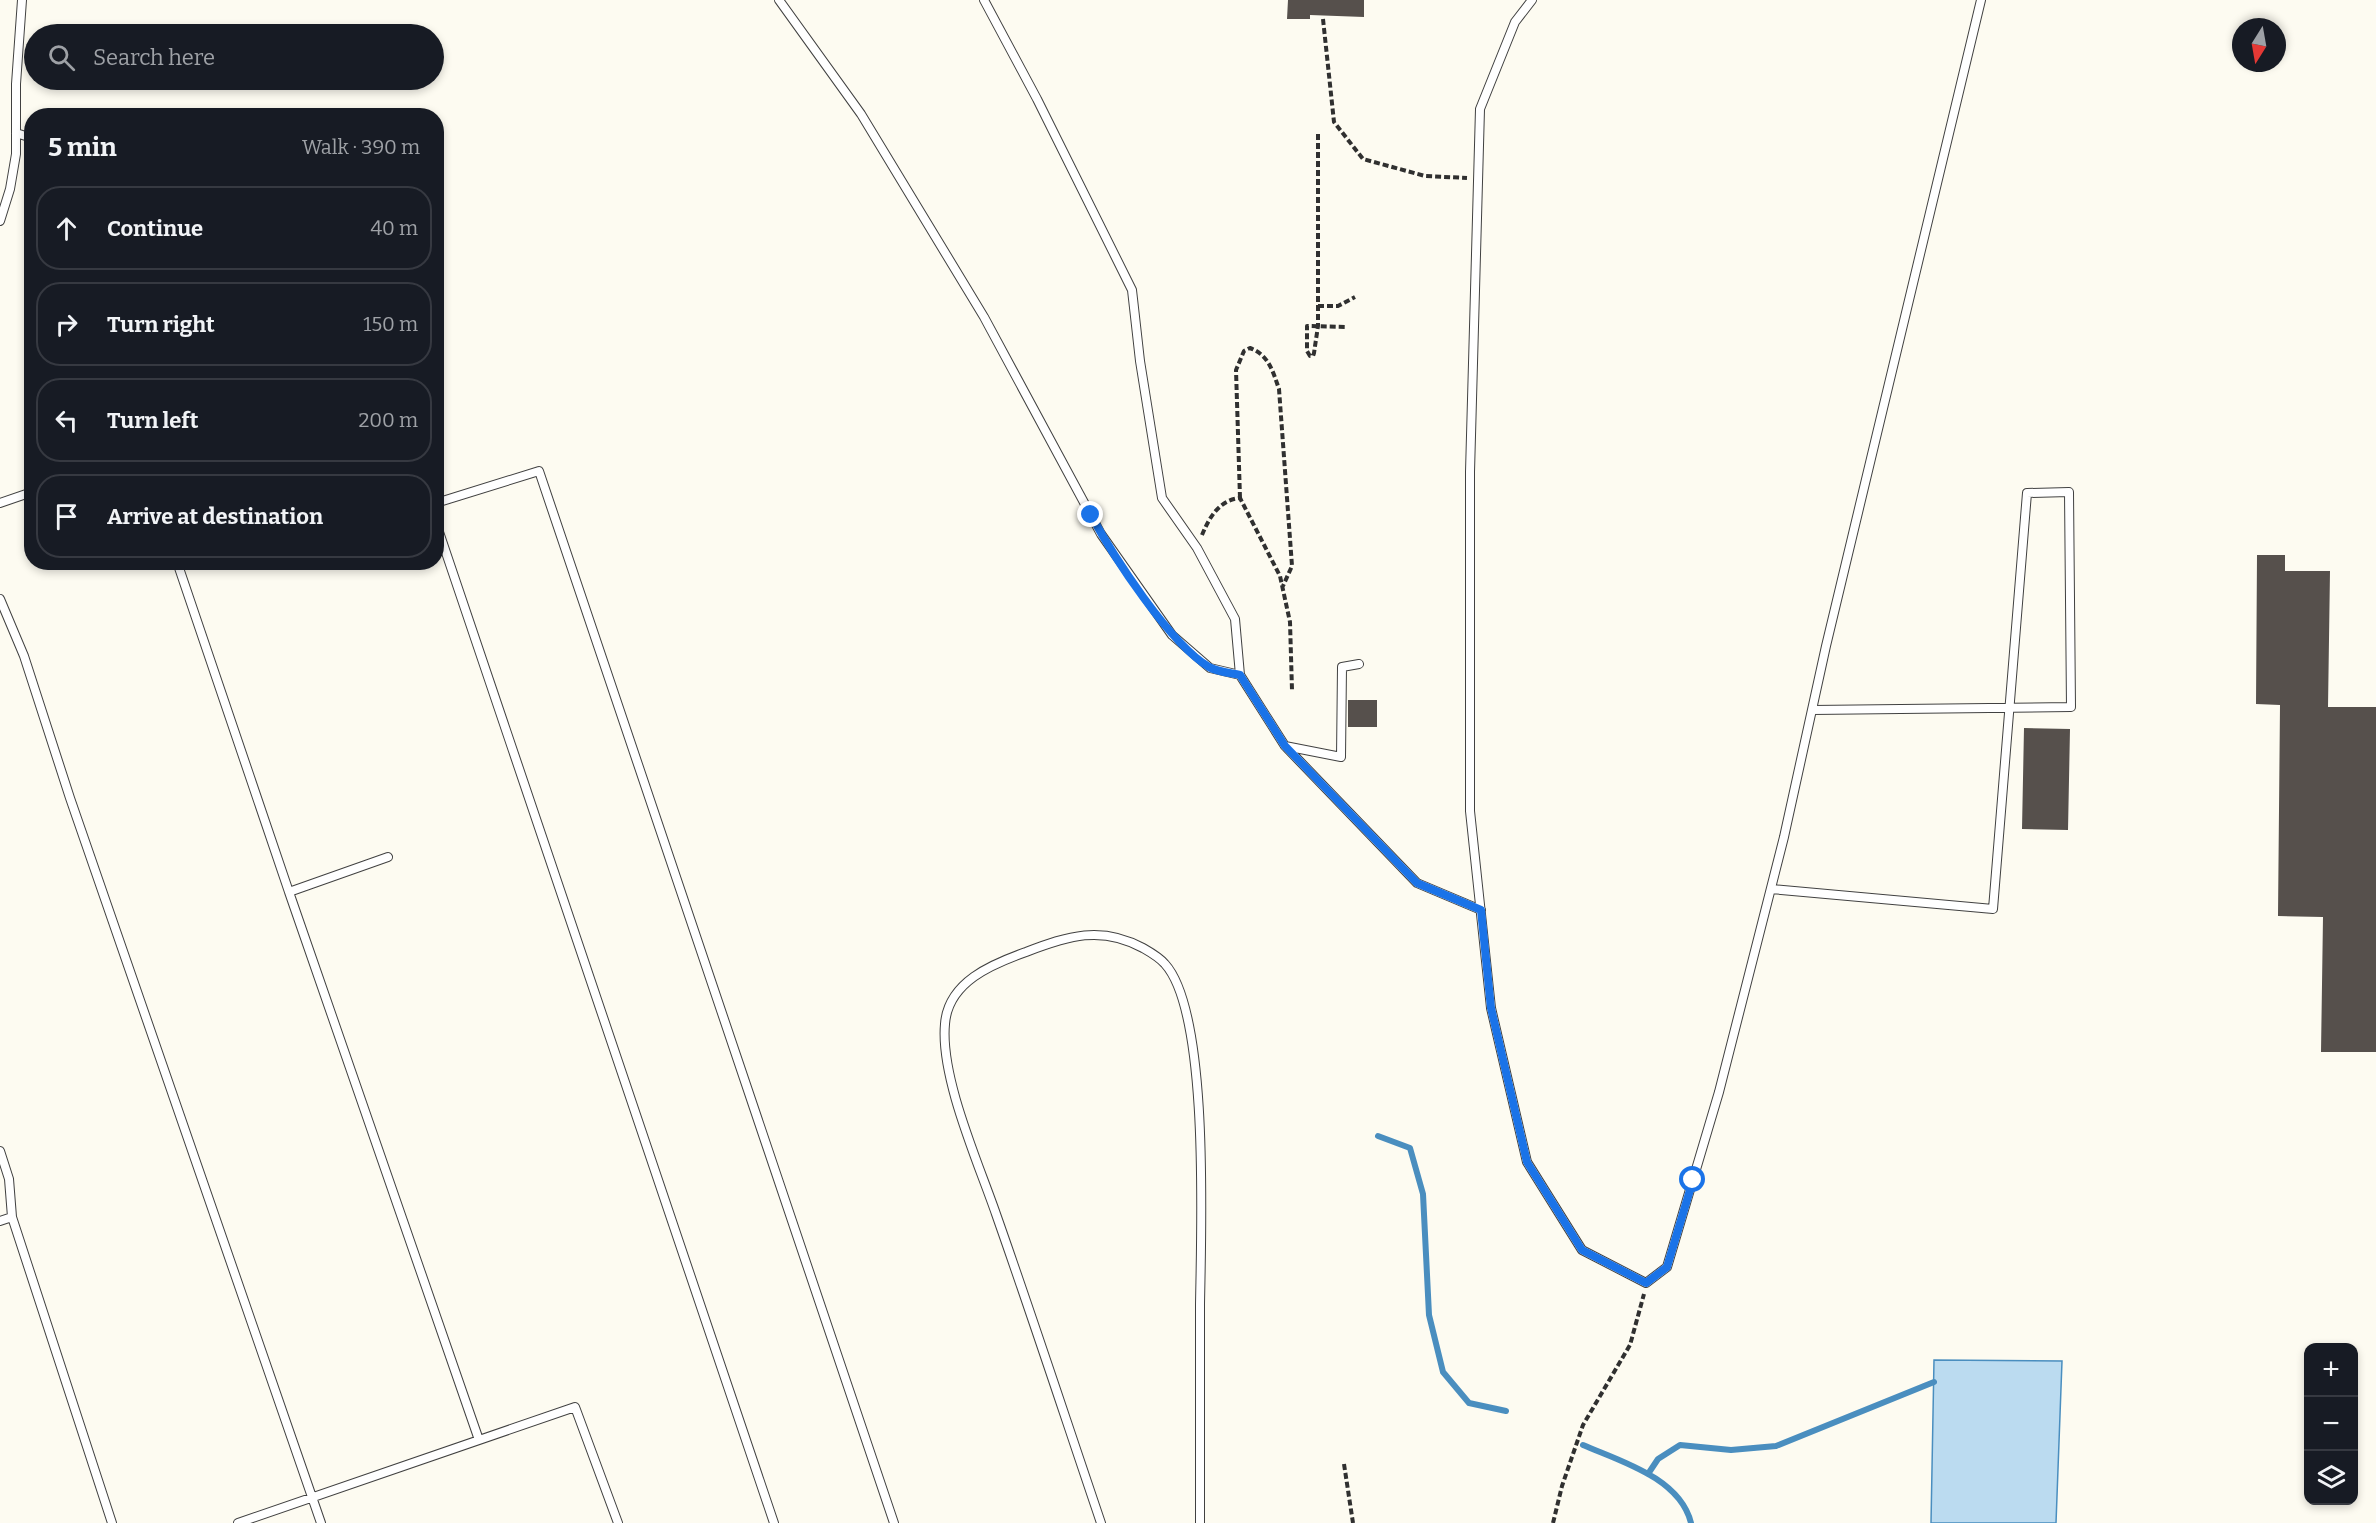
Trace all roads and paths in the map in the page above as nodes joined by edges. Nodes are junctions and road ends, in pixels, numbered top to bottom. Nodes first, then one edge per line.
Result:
1 (22, 0) edge
2 (779, 0) edge
3 (984, 0) edge
4 (1532, 0) edge
5 (1981, 0) edge
6 (1323, 20) dead end
7 (16, 133) junction
8 (1318, 134) dead end
9 (24, 136) edge
10 (1478, 178) junction
11 (0, 221) edge
12 (1355, 297) dead end
13 (1318, 306) junction
14 (1318, 326) junction
15 (1347, 327) dead end
16 (24, 495) edge
17 (1240, 498) junction
18 (444, 500) edge
19 (0, 503) edge
20 (444, 547) edge
21 (1197, 548) junction
22 (180, 570) edge
23 (1282, 586) junction
24 (0, 599) edge
25 (1359, 664) dead end
26 (1240, 675) junction
27 (1292, 690) dead end
28 (2010, 708) junction
29 (1812, 710) junction
30 (1285, 746) junction
31 (388, 857) dead end
32 (1770, 889) junction
33 (289, 892) junction
34 (1481, 910) junction
35 (0, 1151) edge
36 (12, 1217) junction
37 (0, 1221) edge
38 (1646, 1283) junction
39 (479, 1440) junction
40 (1344, 1464) dead end
41 (313, 1497) junction
42 (112, 1523) edge
43 (238, 1523) edge
44 (321, 1523) edge
45 (618, 1523) edge
46 (774, 1523) edge
47 (894, 1523) edge
48 (1101, 1523) edge
49 (1200, 1523) edge
50 (1353, 1523) edge
51 (1553, 1523) edge

1 - 7 lane
2 - 26 lane
3 - 21 lane
4 - 10 lane
5 - 29 lane
6 - 10 path
7 - 9 lane
7 - 11 lane
8 - 13 path
10 - 34 lane
12 - 13 path
13 - 14 path
14 - 14 path
14 - 15 path
16 - 19 lane
17 - 21 path
17 - 23 path
17 - 23 path
18 - 47 lane
20 - 46 lane
21 - 26 lane
22 - 33 lane
23 - 27 path
24 - 41 lane
25 - 30 lane
26 - 30 lane
28 - 28 lane
28 - 29 lane
28 - 32 lane
29 - 32 lane
30 - 34 lane
31 - 33 lane
32 - 38 lane
33 - 39 lane
34 - 38 lane
35 - 36 lane
36 - 37 lane
36 - 42 lane
38 - 51 path
39 - 41 lane
39 - 45 lane
40 - 50 path
41 - 43 lane
41 - 44 lane
48 - 49 lane

